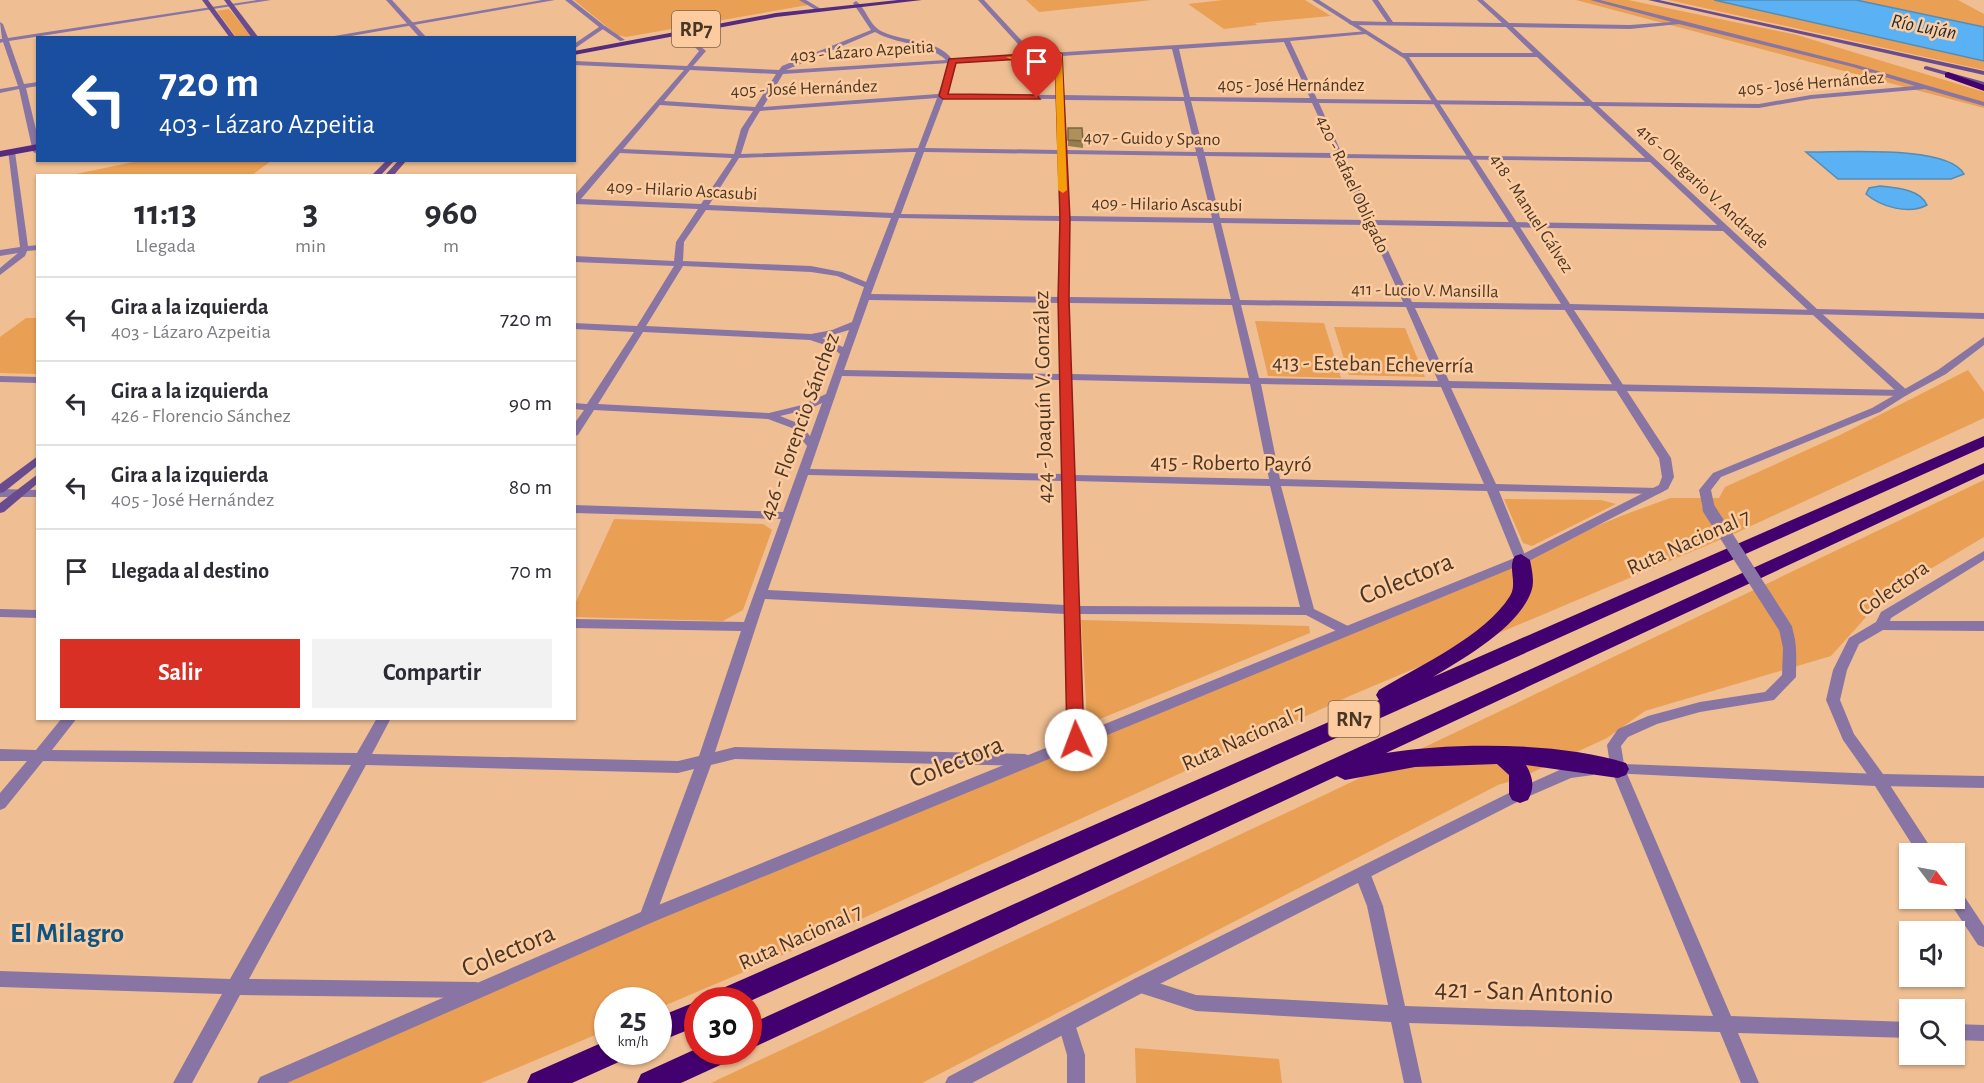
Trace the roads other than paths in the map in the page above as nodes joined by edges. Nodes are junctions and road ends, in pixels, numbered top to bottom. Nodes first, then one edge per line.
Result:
1 (205, 0) edge
2 (268, 0) edge
3 (389, 0) edge
4 (552, 0) edge
5 (568, 0) edge
6 (802, 0) edge
7 (883, 0) edge
8 (918, 0) edge
9 (981, 0) edge
10 (1314, 0) edge
11 (1375, 0) edge
12 (1480, 0) edge
13 (1593, 0) edge
14 (1651, 0) edge
15 (229, 3) edge
16 (857, 4) junction
17 (816, 7) junction
18 (211, 9) junction
19 (1680, 22) junction
20 (1351, 23) junction
21 (0, 24) edge
22 (411, 24) junction
23 (1392, 24) junction
24 (1506, 26) junction
25 (603, 27) junction
26 (875, 30) junction
27 (681, 32) junction
28 (1366, 32) junction
29 (231, 36) edge
30 (254, 36) edge
31 (338, 36) edge
32 (422, 36) edge
33 (1812, 36) junction
34 (622, 40) junction
35 (1286, 40) junction
36 (2, 41) edge
37 (576, 47) edge
38 (1175, 47) junction
39 (576, 49) edge
40 (576, 49) edge
41 (1058, 54) junction
42 (1403, 55) junction
43 (1537, 55) junction
44 (1032, 56) junction
45 (951, 61) junction
46 (576, 63) edge
47 (687, 69) junction
48 (781, 72) junction
49 (1984, 73) edge
50 (1948, 75) joint
51 (36, 84) edge
52 (1984, 86) edge
53 (22, 87) junction
54 (1923, 87) junction
55 (0, 91) edge
56 (943, 96) junction
57 (1061, 98) junction
58 (1187, 100) junction
59 (1315, 100) junction
60 (1437, 102) junction
61 (658, 103) junction
62 (1592, 104) junction
63 (1984, 104) edge
64 (757, 109) junction
65 (36, 146) edge
66 (36, 150) edge
67 (922, 150) junction
68 (616, 151) junction
69 (1060, 152) junction
70 (1200, 154) junction
71 (12, 155) junction
72 (736, 156) junction
73 (1340, 156) junction
74 (0, 157) edge
75 (1473, 158) junction
76 (1651, 160) junction
77 (390, 162) edge
78 (402, 162) edge
79 (377, 174) edge
80 (390, 174) edge
81 (576, 200) edge
82 (576, 201) edge
83 (704, 208) junction
84 (897, 216) junction
85 (1065, 219) junction
86 (1216, 221) junction
87 (1371, 224) junction
88 (1515, 225) junction
89 (1723, 228) junction
90 (36, 247) edge
91 (24, 248) junction
92 (0, 253) edge
93 (576, 259) edge
94 (680, 264) junction
95 (0, 272) edge
96 (869, 286) junction
97 (866, 297) junction
98 (1064, 299) junction
99 (1235, 303) junction
100 (1410, 307) junction
101 (1569, 307) junction
102 (1815, 312) junction
103 (1984, 316) edge
104 (857, 323) junction
105 (576, 326) edge
106 (642, 329) junction
107 (811, 337) junction
108 (1984, 340) edge
109 (846, 354) junction
110 (839, 373) junction
111 (1065, 377) junction
112 (0, 379) edge
113 (36, 380) edge
114 (1254, 381) junction
115 (1444, 384) junction
116 (1620, 387) junction
117 (1905, 393) junction
118 (830, 396) junction
119 (576, 406) edge
120 (591, 407) junction
121 (769, 416) junction
122 (576, 430) edge
123 (1984, 441) edge
124 (812, 445) junction
125 (36, 461) edge
126 (1984, 468) edge
127 (803, 472) junction
128 (36, 479) edge
129 (1068, 479) junction
130 (1275, 483) junction
131 (1490, 487) junction
132 (1661, 489) junction
133 (0, 491) edge
134 (18, 493) junction
135 (36, 494) edge
136 (0, 509) edge
137 (576, 509) edge
138 (788, 516) junction
139 (1984, 555) edge
140 (1521, 560) junction
141 (760, 594) junction
142 (1071, 610) junction
143 (1308, 611) junction
144 (0, 613) edge
145 (36, 614) edge
146 (576, 623) edge
147 (1881, 625) junction
148 (1984, 626) edge
149 (749, 627) junction
150 (1345, 630) junction
151 (68, 720) edge
152 (383, 720) edge
153 (1318, 735) junction
154 (1076, 740) junction
155 (0, 755) edge
156 (40, 755) junction
157 (1503, 757) junction
158 (362, 759) junction
159 (705, 760) junction
160 (1025, 760) junction
161 (1618, 769) junction
162 (1879, 780) junction
163 (1984, 782) edge
164 (1294, 786) junction
165 (1520, 794) junction
166 (0, 804) edge
167 (1920, 843) edge
168 (1363, 875) junction
169 (1963, 909) edge
170 (647, 917) junction
171 (1984, 940) edge
172 (0, 979) edge
173 (1140, 985) junction
174 (235, 987) junction
175 (754, 987) edge
176 (480, 990) junction
177 (1397, 1014) junction
178 (1067, 1024) junction
179 (1724, 1024) junction
180 (1899, 1030) edge
181 (762, 1032) edge
182 (1965, 1032) edge
183 (1984, 1032) edge
184 (594, 1060) edge
185 (690, 1065) edge
186 (182, 1083) edge
187 (266, 1083) edge
188 (541, 1083) edge
189 (651, 1083) edge
190 (954, 1083) edge
191 (1076, 1083) edge
192 (1413, 1083) edge
193 (1750, 1083) edge

1 - 18 main road
2 - 15 street
3 - 22 street
4 - 22 street
5 - 25 street
6 - 17 street
7 - 16 main road, RP7
8 - 16 main road, RP7
9 - 44 street
10 - 20 street, 418 - Manuel Gálvez
11 - 23 street
12 - 24 street, 416 - Olegario V. Andrade
13 - 19 street
14 - 33 main road
15 - 18 street
15 - 30 main road
16 - 17 main road, RP7
16 - 26 street
17 - 27 main road, RP7
17 - 34 main road, RP7
18 - 29 main road
18 - 36 street
19 - 24 street
19 - 54 street
20 - 23 street
20 - 28 street, 418 - Manuel Gálvez
21 - 36 street
22 - 31 street
22 - 32 street
23 - 24 street
24 - 43 street, 416 - Olegario V. Andrade
25 - 34 street
25 - 37 street
26 - 45 street
26 - 48 street
27 - 39 main road, RP7
27 - 47 street
28 - 35 street, 403 - Lázaro Azpeitia
28 - 42 street, 418 - Manuel Gálvez
33 - 49 main road
33 - 50 main road
34 - 40 main road, RP7
35 - 38 street, 403 - Lázaro Azpeitia
35 - 59 street, 420 - Rafael Obligado
36 - 53 street
38 - 41 street, 403 - Lázaro Azpeitia
38 - 58 street
41 - 44 street, 403 - Lázaro Azpeitia
41 - 57 street, 424 - Joaquín V. González
42 - 43 street
42 - 60 street, 418 - Manuel Gálvez
43 - 62 street, 416 - Olegario V. Andrade
44 - 45 street, 403 - Lázaro Azpeitia
45 - 48 street, 403 - Lázaro Azpeitia
45 - 56 street, 426 - Florencio Sánchez
46 - 47 street, 403 - Lázaro Azpeitia
47 - 48 street, 403 - Lázaro Azpeitia
47 - 61 street
48 - 64 street
50 - 52 highway
51 - 53 street
53 - 55 street
53 - 65 street
54 - 62 street, 405 - José Hernández
54 - 63 street
56 - 57 street, 405 - José Hernández
56 - 64 street, 405 - José Hernández
56 - 67 street, 426 - Florencio Sánchez
57 - 58 street, 405 - José Hernández
57 - 69 street, 424 - Joaquín V. González
58 - 59 street, 405 - José Hernández
58 - 70 street
59 - 60 street, 405 - José Hernández
59 - 73 street, 420 - Rafael Obligado
60 - 62 street, 405 - José Hernández
60 - 75 street, 418 - Manuel Gálvez
61 - 64 street, 405 - José Hernández
61 - 68 street
62 - 76 street, 416 - Olegario V. Andrade
64 - 72 street
66 - 71 main road
67 - 69 street, 407 - Guido y Spano
67 - 72 street, 407 - Guido y Spano
67 - 84 street, 426 - Florencio Sánchez
68 - 72 street, 407 - Guido y Spano
68 - 81 street
69 - 70 street, 407 - Guido y Spano
69 - 85 street, 424 - Joaquín V. González
70 - 73 street, 407 - Guido y Spano
70 - 86 street
71 - 74 main road
71 - 91 street
72 - 83 street
73 - 75 street, 407 - Guido y Spano
73 - 87 street, 420 - Rafael Obligado
75 - 76 street, 407 - Guido y Spano
75 - 88 street, 418 - Manuel Gálvez
76 - 89 street, 416 - Olegario V. Andrade
77 - 79 main road
78 - 80 main road
82 - 83 street, 409 - Hilario Ascasubi
83 - 84 street, 409 - Hilario Ascasubi
83 - 94 street
84 - 85 street, 409 - Hilario Ascasubi
84 - 96 street, 426 - Florencio Sánchez
85 - 86 street, 409 - Hilario Ascasubi
85 - 98 street, 424 - Joaquín V. González
86 - 87 street, 409 - Hilario Ascasubi
86 - 99 street
87 - 88 street, 409 - Hilario Ascasubi
87 - 100 street, 420 - Rafael Obligado
88 - 89 street, 409 - Hilario Ascasubi
88 - 101 street, 418 - Manuel Gálvez
89 - 102 street, 416 - Olegario V. Andrade
90 - 91 street
91 - 92 street
91 - 95 street
93 - 94 street
94 - 96 street
94 - 106 street
96 - 97 street, 426 - Florencio Sánchez
97 - 98 street, 411 - Lucio V. Mansilla
97 - 104 street, 426 - Florencio Sánchez
98 - 99 street, 411 - Lucio V. Mansilla
98 - 111 street, 424 - Joaquín V. González
99 - 100 street, 411 - Lucio V. Mansilla
99 - 114 street
100 - 101 street, 411 - Lucio V. Mansilla
100 - 115 street, 420 - Rafael Obligado
101 - 102 street, 411 - Lucio V. Mansilla
101 - 116 street, 418 - Manuel Gálvez
102 - 103 street, 411 - Lucio V. Mansilla
102 - 117 street, 416 - Olegario V. Andrade
104 - 107 street
104 - 109 street, 426 - Florencio Sánchez
105 - 106 street
106 - 107 street
106 - 120 street
107 - 109 street
108 - 117 street
109 - 110 street, 426 - Florencio Sánchez
110 - 111 street, 413 - Esteban Echeverría
110 - 118 street, 426 - Florencio Sánchez
111 - 114 street, 413 - Esteban Echeverría
111 - 129 street, 424 - Joaquín V. González
112 - 113 street
114 - 115 street, 413 - Esteban Echeverría
114 - 130 street
115 - 116 street, 413 - Esteban Echeverría
115 - 131 street, 420 - Rafael Obligado
116 - 117 street, 413 - Esteban Echeverría
116 - 132 street, 418 - Manuel Gálvez
117 - 161 street, bridge
118 - 121 street
118 - 124 street, 426 - Florencio Sánchez
119 - 120 street
120 - 121 street
120 - 122 street
121 - 124 street
123 - 153 highway, Ruta Nacional 7 / RN7
124 - 127 street, 426 - Florencio Sánchez
125 - 133 main road
126 - 164 highway, RN7
127 - 129 street, 415 - Roberto Payró
127 - 138 street, 426 - Florencio Sánchez
128 - 134 main road
129 - 130 street, 415 - Roberto Payró
129 - 142 street, 424 - Joaquín V. González
130 - 131 street, 415 - Roberto Payró
130 - 143 street
131 - 132 street, 415 - Roberto Payró
131 - 140 street, 420 - Rafael Obligado
132 - 140 street, Colectora
133 - 134 street
134 - 135 street
134 - 136 main road
137 - 138 street
138 - 141 street, 426 - Florencio Sánchez
139 - 147 street, Colectora
140 - 150 street, Colectora
140 - 153 highway
141 - 142 street
141 - 149 street, 426 - Florencio Sánchez
142 - 143 street
142 - 154 street, 424 - Joaquín V. González
143 - 150 street
144 - 145 street
146 - 149 street
147 - 148 street
147 - 162 street, Colectora
149 - 159 street, 426 - Florencio Sánchez
150 - 154 street, Colectora
151 - 156 street
152 - 158 street
153 - 175 highway, Ruta Nacional 7 / RN7
154 - 160 street, Colectora
155 - 156 street
156 - 158 street
156 - 166 street
157 - 161 highway
157 - 164 highway
157 - 165 highway
158 - 159 street
158 - 174 street
159 - 160 street
159 - 170 street, 426 - Florencio Sánchez
160 - 170 street, Colectora
161 - 162 street
161 - 165 street
161 - 179 street
162 - 163 street
162 - 167 street
164 - 181 highway, RN7
165 - 168 street
168 - 173 street
168 - 177 street
169 - 171 street
170 - 176 street, Colectora
172 - 174 street
173 - 177 street, 421 - San Antonio
173 - 178 street
174 - 176 street
174 - 186 street
176 - 187 street, Colectora
177 - 179 street, 421 - San Antonio
177 - 192 street
178 - 190 street
178 - 191 street
179 - 180 street, 421 - San Antonio
179 - 193 street
182 - 183 street
184 - 188 highway
185 - 189 highway

